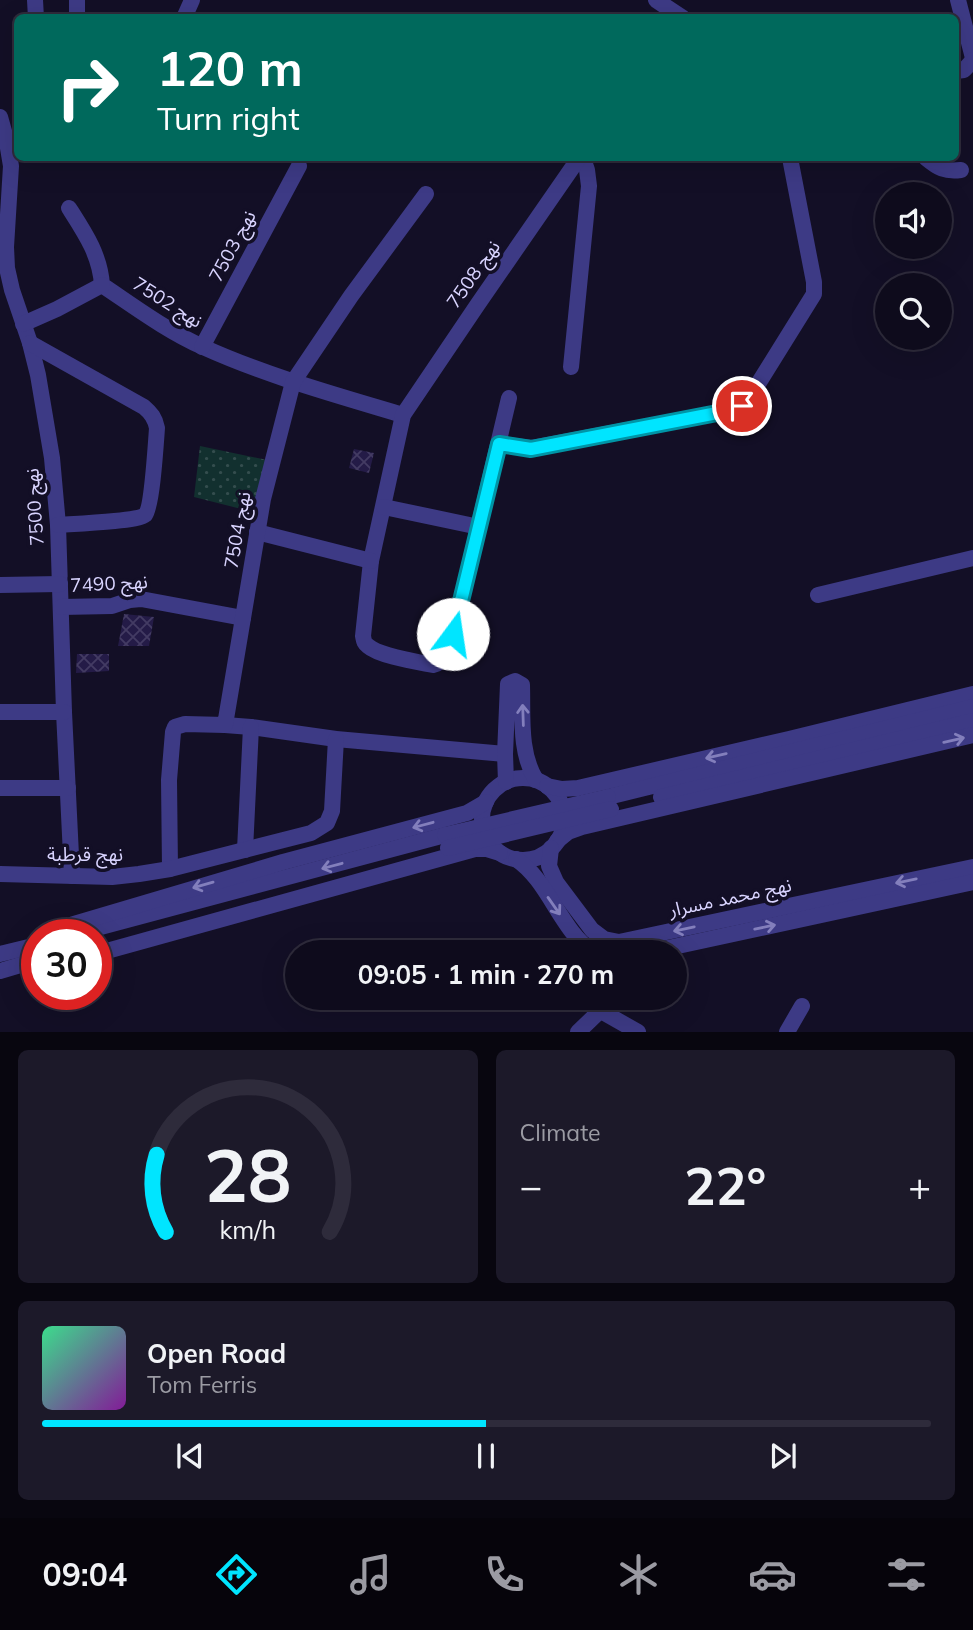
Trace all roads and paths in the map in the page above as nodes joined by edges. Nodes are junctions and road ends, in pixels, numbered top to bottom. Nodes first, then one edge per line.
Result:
1 (656, 0) edge
2 (958, 0) edge
3 (677, 14) edge
4 (973, 59) edge
5 (959, 71) edge
6 (0, 117) edge
7 (8, 142) edge
8 (579, 161) edge
9 (582, 161) edge
10 (791, 161) edge
11 (930, 161) edge
12 (299, 166) dead end
13 (961, 170) dead end
14 (426, 194) dead end
15 (69, 208) dead end
16 (4, 214) edge
17 (102, 285) junction
18 (23, 324) junction
19 (30, 343) junction
20 (202, 346) junction
21 (571, 367) dead end
22 (293, 382) junction
23 (509, 398) dead end
24 (403, 415) junction
25 (499, 444) junction
26 (384, 507) junction
27 (58, 524) junction
28 (479, 527) junction
29 (257, 532) junction
30 (973, 558) edge
31 (371, 561) junction
32 (60, 583) junction
33 (0, 585) edge
34 (818, 596) dead end
35 (61, 607) junction
36 (243, 618) junction
37 (973, 694) edge
38 (973, 707) edge
39 (0, 712) edge
40 (64, 712) junction
41 (973, 721) edge
42 (225, 725) junction
43 (251, 727) junction
44 (973, 735) edge
45 (336, 739) junction
46 (505, 754) junction
47 (506, 782) junction
48 (541, 783) junction
49 (0, 788) edge
50 (68, 788) junction
51 (486, 802) junction
52 (610, 803) junction
53 (447, 841) junction
54 (554, 845) junction
55 (245, 850) junction
56 (500, 853) junction
57 (516, 859) junction
58 (973, 867) edge
59 (170, 869) junction
60 (0, 874) edge
61 (72, 876) junction
62 (973, 882) edge
63 (91, 919) edge
64 (112, 925) edge
65 (112, 938) edge
66 (579, 940) edge
67 (687, 944) edge
68 (21, 950) edge
69 (112, 950) edge
70 (0, 954) edge
71 (21, 958) edge
72 (0, 971) edge
73 (802, 1006) dead end
74 (601, 1011) joint
75 (578, 1031) edge
76 (638, 1031) edge
77 (787, 1031) edge

1 - 3 street
2 - 4 street
4 - 5 street
6 - 7 street, نهج 7500
7 - 16 street, نهج 7500
8 - 24 street, نهج 7508
9 - 21 street, نهج 7508
10 - 25 street
11 - 13 street
12 - 20 street, نهج 7503
14 - 22 street, نهج 7504
15 - 17 street, نهج 7502
16 - 18 street, نهج 7500
17 - 18 street
17 - 20 street, نهج 7502
18 - 19 street, نهج 7500
19 - 27 street, نهج 7500
19 - 27 street
20 - 22 street, نهج 7502
22 - 24 street, نهج 7502
22 - 29 street, نهج 7504
23 - 25 street
24 - 26 street
25 - 28 street
26 - 28 street
26 - 31 street
27 - 32 street, نهج 7500
28 - 31 street
29 - 31 street
29 - 36 street, نهج 7504
30 - 34 street
32 - 33 street, نهج 7490
32 - 35 street, نهج 7500
35 - 36 street, نهج 7490
35 - 40 street, نهج 7500
36 - 42 street, نهج 7504
37 -> 48 street
38 - 52 street
39 - 40 street
40 - 50 street, نهج 7500
41 - 52 street
42 - 43 street
42 - 59 street
43 - 45 street
43 - 55 street
54 -> 44 street
45 - 46 street
45 - 55 street, نهج قرطبة
46 - 47 street
48 -> 46 street
47 - 48 street
47 - 51 street
48 - 54 street
49 - 50 street
50 - 61 street, نهج 7500
51 - 56 street
51 -> 63 street
52 - 53 street, bridge
53 -> 64 street
53 - 65 street
54 - 57 street
58 -> 54 street, نهج محمد مسرار
55 - 59 street, نهج قرطبة
56 - 57 street
56 - 69 street
57 -> 66 street
59 - 61 street, نهج قرطبة
60 - 61 street, نهج قرطبة
67 -> 62 street, نهج محمد مسرار
68 - 70 street
71 - 72 street
73 - 77 street
74 - 75 street
74 - 76 street

